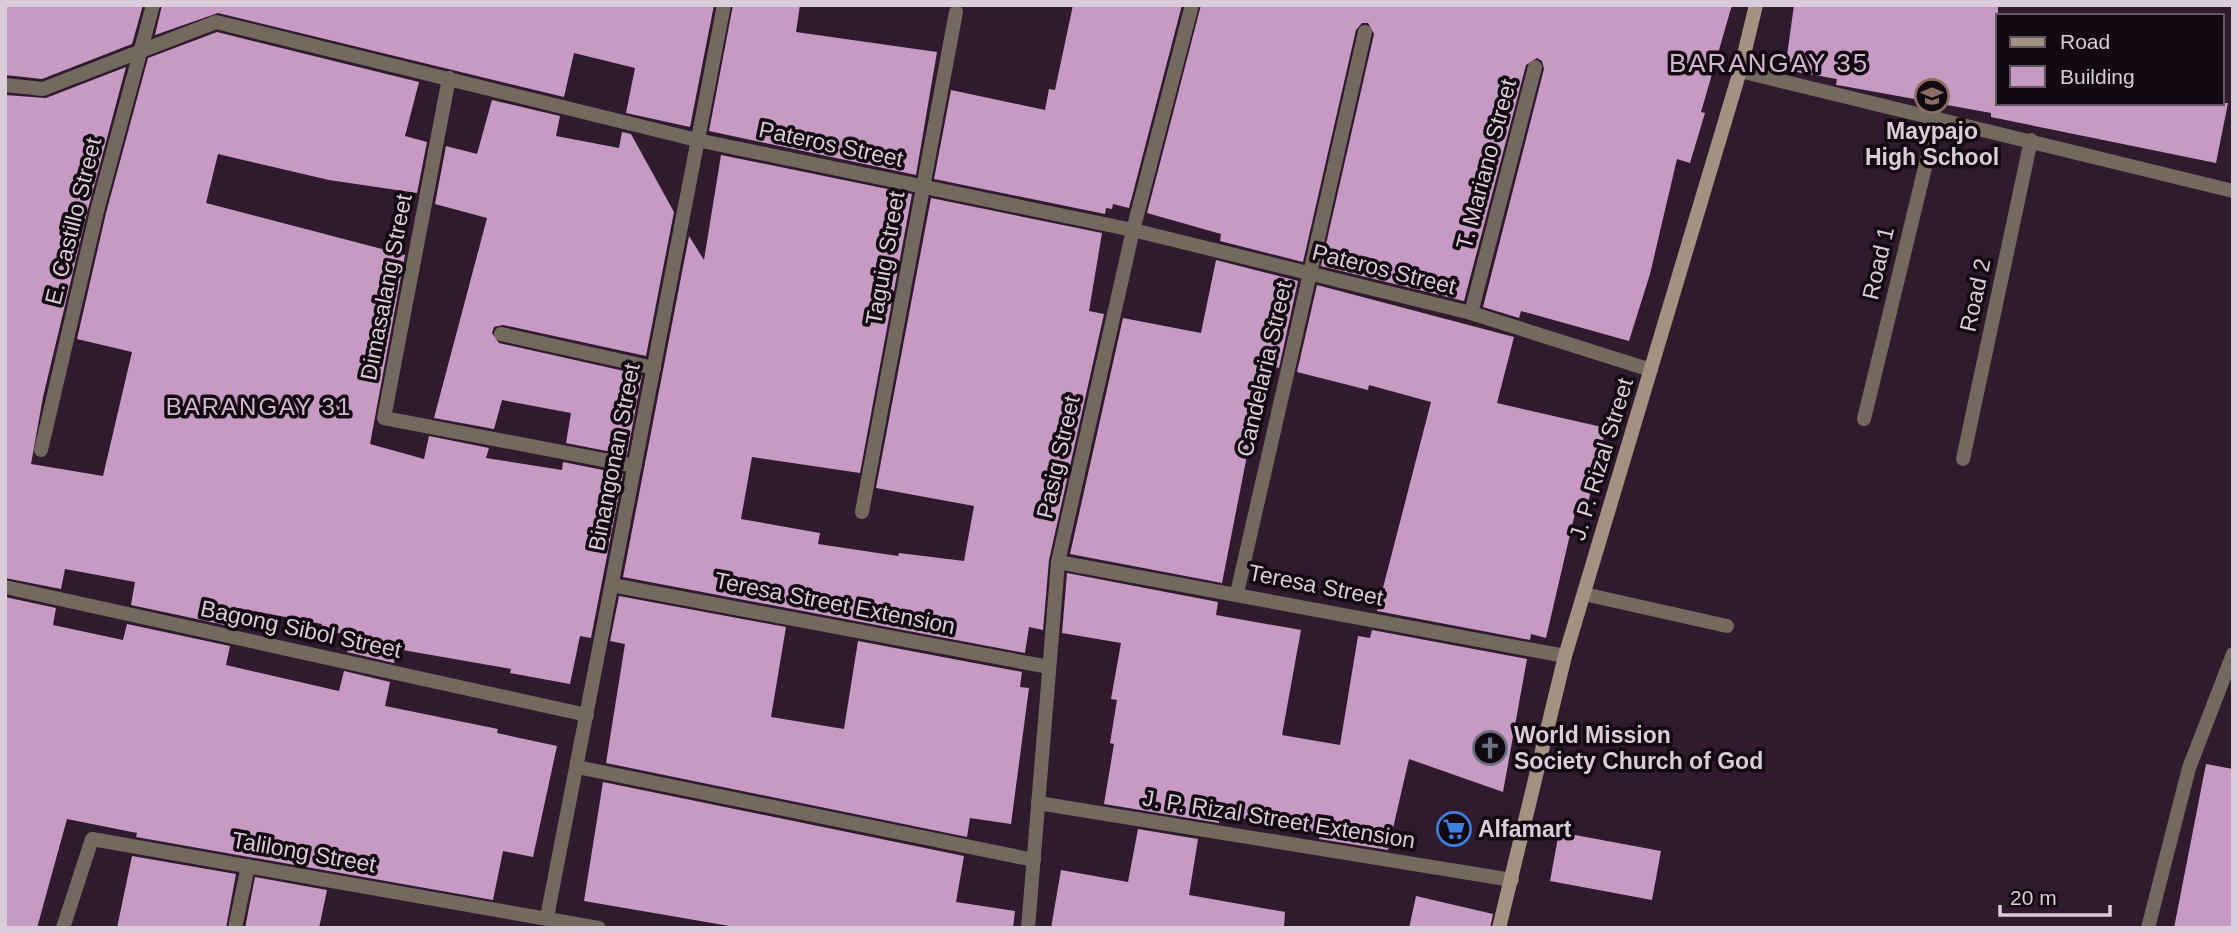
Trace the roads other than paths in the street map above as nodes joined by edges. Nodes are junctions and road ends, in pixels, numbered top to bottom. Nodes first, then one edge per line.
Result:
1 (153, 5) edge
2 (724, 5) edge
3 (1192, 5) edge
4 (1756, 5) edge
5 (956, 12) dead end
6 (1365, 32) dead end
7 (144, 50) junction
8 (1535, 67) dead end
9 (1740, 71) junction
10 (450, 78) junction
11 (5, 85) edge
12 (1937, 118) junction
13 (697, 140) junction
14 (2031, 140) junction
15 (921, 186) junction
16 (2233, 191) edge
17 (1133, 230) junction
18 (1308, 274) junction
19 (1471, 313) junction
20 (501, 334) dead end
21 (654, 368) junction
22 (1651, 370) junction
23 (1864, 419) dead end
24 (41, 450) dead end
25 (1963, 459) dead end
26 (635, 466) junction
27 (862, 512) dead end
28 (1058, 562) junction
29 (612, 585) junction
30 (5, 587) edge
31 (1237, 593) junction
32 (1584, 594) junction
33 (1727, 626) dead end
34 (2233, 654) edge
35 (1565, 656) junction
36 (1049, 667) junction
37 (2227, 689) edge
38 (587, 715) junction
39 (577, 767) junction
40 (1038, 803) junction
41 (1034, 860) junction
42 (248, 866) junction
43 (1512, 880) junction
44 (547, 917) junction
45 (64, 928) edge
46 (235, 928) edge
47 (599, 928) edge
48 (1028, 928) edge
49 (1499, 928) edge
50 (2148, 928) edge

1 - 7 street, E. Castillo Street
2 - 13 street, Binangonan Street
3 - 17 street, Pasig Street
4 - 9 street, J. P. Rizal Street
5 - 15 street, Taguig Street
6 - 18 street, Candelaria Street
7 - 10 street, Pateros Street
7 - 11 street, Pateros Street
7 - 24 street, E. Castillo Street
8 - 19 street, T. Mariano Street
9 - 12 street
9 - 22 street, J. P. Rizal Street
10 - 13 street, Pateros Street
10 - 26 street, Dimasalang Street
12 - 14 street
12 - 23 street, Road 1
13 - 15 street, Pateros Street
13 - 21 street, Binangonan Street
14 - 16 street
14 - 25 street, Road 2
15 - 17 street, Pateros Street
15 - 27 street, Taguig Street
17 - 18 street, Pateros Street
17 - 28 street, Pasig Street
18 - 19 street, Pateros Street
18 - 31 street, Candelaria Street
19 - 22 street, Pateros Street
20 - 21 street
21 - 26 street, Binangonan Street
22 - 32 street, J. P. Rizal Street
26 - 29 street, Binangonan Street
28 - 31 street, Teresa Street
28 - 36 street, Pasig Street
29 - 36 street, Teresa Street Extension
29 - 38 street, Binangonan Street
30 - 38 street, Bagong Sibol Street
31 - 35 street, Teresa Street
32 - 33 street
32 - 35 street, J. P. Rizal Street
34 - 37 street
35 - 43 street, J. P. Rizal Street
36 - 40 street, Pasig Street
37 - 50 street
38 - 39 street, Binangonan Street
39 - 41 street
39 - 44 street, Binangonan Street
40 - 41 street, Pasig Street
40 - 43 street, J. P. Rizal Street Extension
41 - 48 street, Pasig Street
42 - 44 street, Talilong Street
42 - 45 street, Talilong Street
42 - 46 street
43 - 49 street, J. P. Rizal Street
44 - 47 street, Talilong Street

